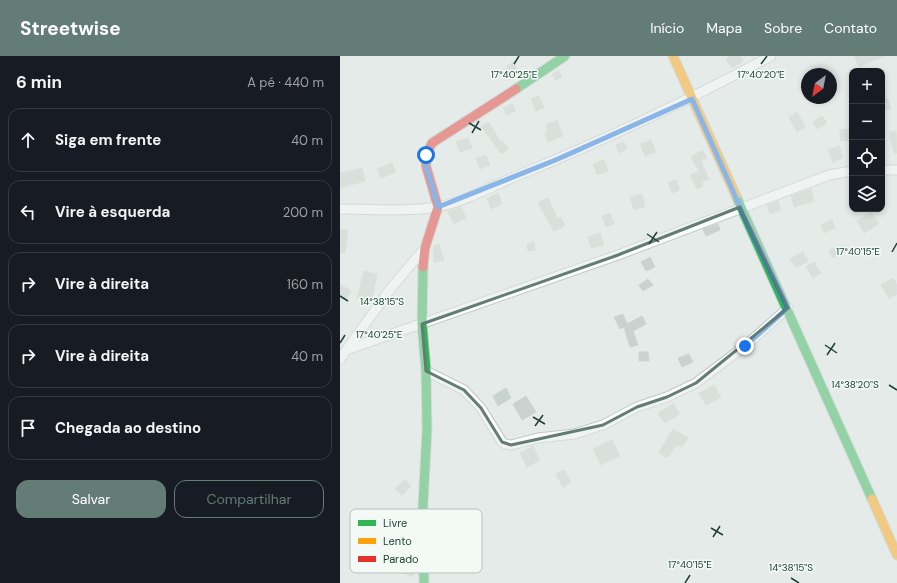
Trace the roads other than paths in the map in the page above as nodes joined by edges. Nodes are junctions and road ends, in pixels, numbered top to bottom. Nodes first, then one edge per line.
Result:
1 (565, 56) edge
2 (673, 56) edge
3 (771, 56) edge
4 (692, 99) junction
5 (885, 170) edge
6 (897, 170) edge
7 (849, 172) edge
8 (438, 207) junction
9 (740, 207) junction
10 (340, 209) edge
11 (425, 248) junction
12 (788, 308) junction
13 (422, 324) junction
14 (349, 349) junction
15 (340, 359) edge
16 (426, 371) junction
17 (424, 509) edge
18 (897, 555) edge

1 - 8 street
2 - 4 street
3 - 4 street
4 - 8 street
4 - 9 street
5 - 6 street
7 - 9 street
8 - 10 street
8 - 11 street
9 - 12 street
9 - 13 street
11 - 13 street
11 - 14 street
12 - 16 street
12 - 18 street
13 - 14 street
13 - 16 street
14 - 15 street
16 - 17 street

